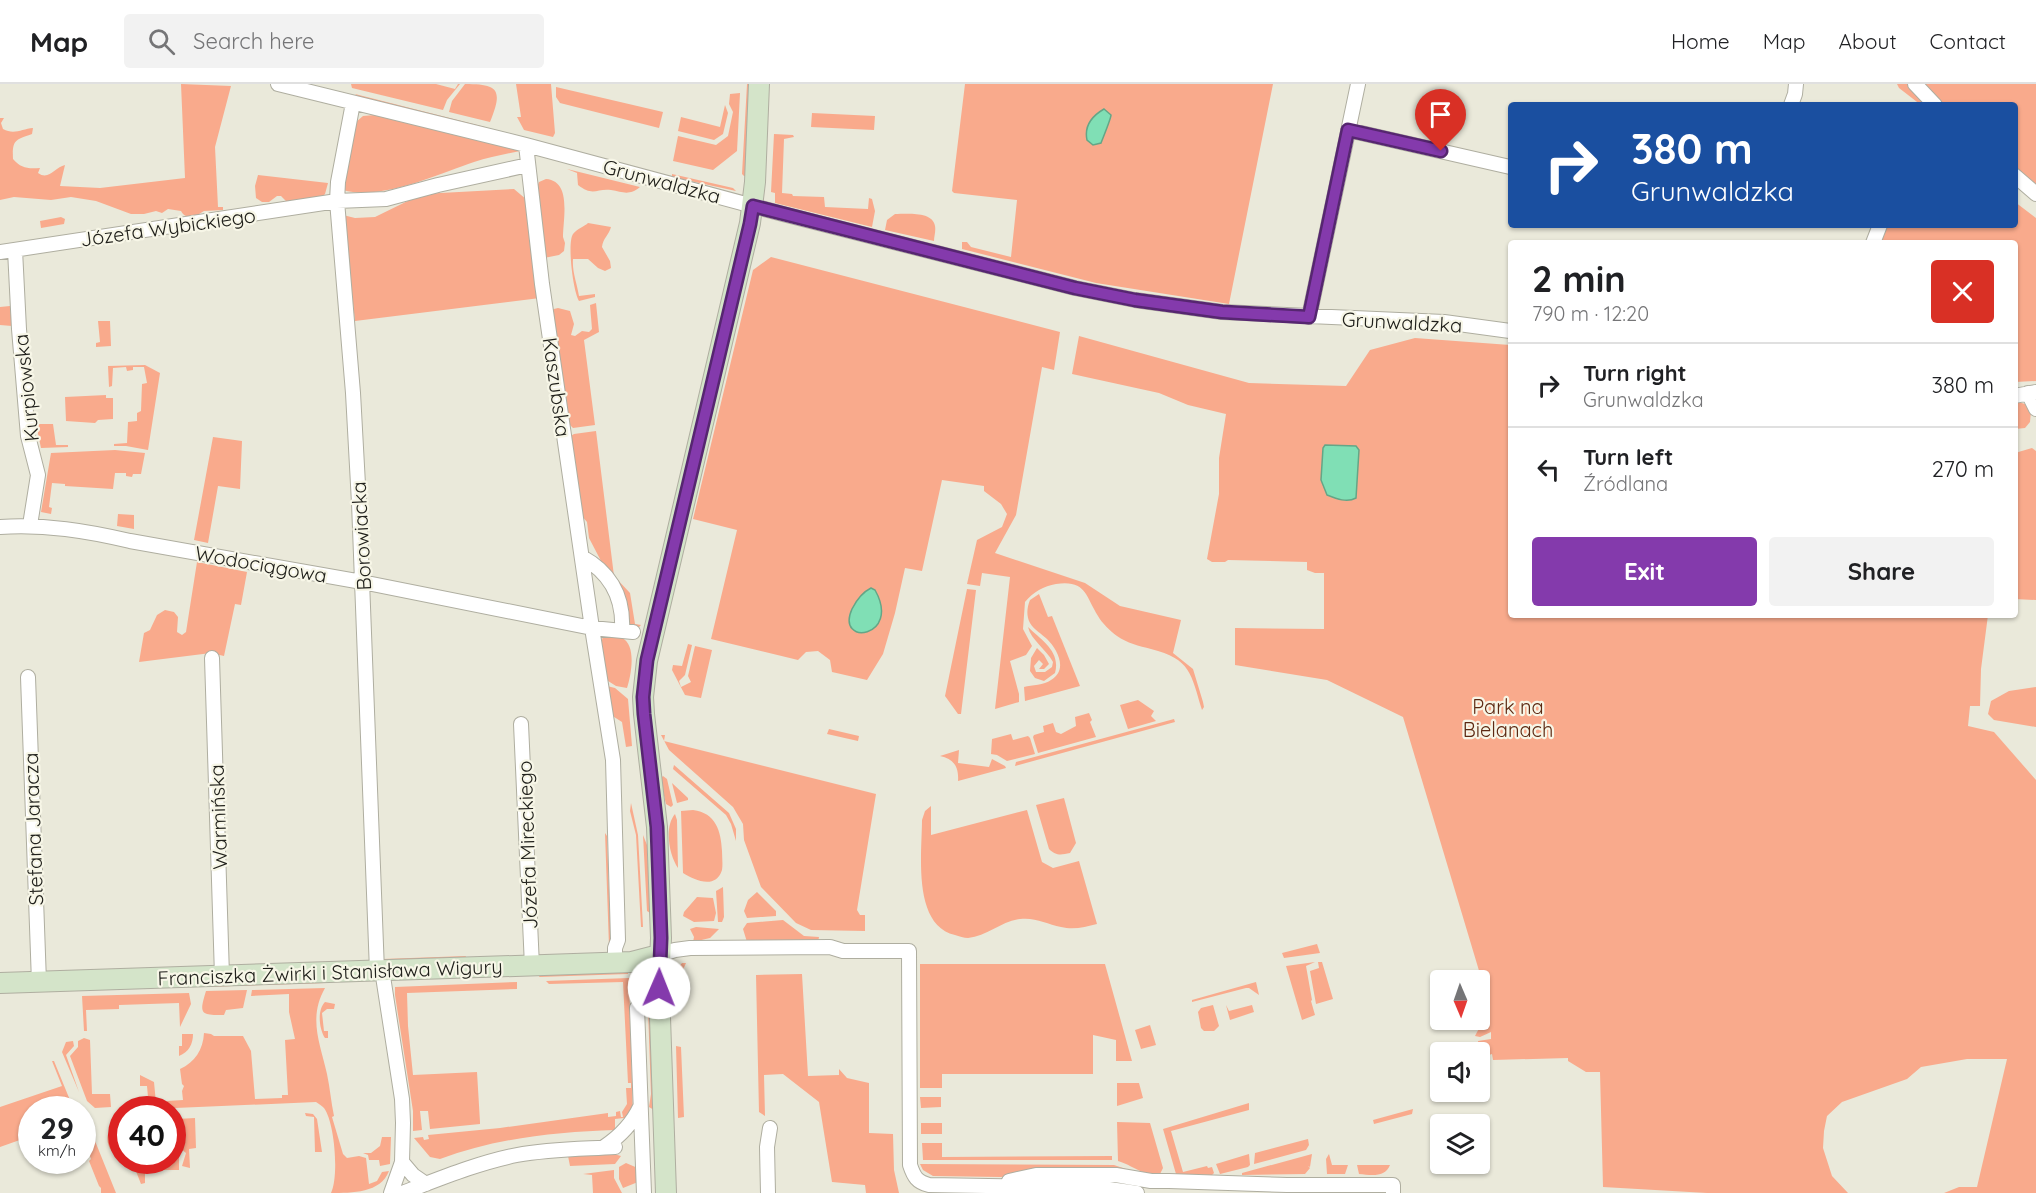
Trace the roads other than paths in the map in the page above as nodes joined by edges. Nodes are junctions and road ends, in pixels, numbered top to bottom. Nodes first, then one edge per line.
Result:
1 (278, 84) edge
2 (759, 84) edge
3 (1358, 84) edge
4 (1916, 84) edge
5 (1932, 102) edge
6 (353, 103) junction
7 (1348, 130) junction
8 (526, 145) junction
9 (528, 165) junction
10 (1508, 167) edge
11 (2018, 178) edge
12 (2036, 194) edge
13 (337, 201) junction
14 (753, 206) junction
15 (15, 250) junction
16 (0, 252) edge
17 (1309, 317) junction
18 (1508, 331) edge
19 (2026, 394) edge
20 (2036, 410) edge
21 (30, 525) junction
22 (0, 526) edge
23 (582, 557) junction
24 (362, 582) junction
25 (592, 628) junction
26 (213, 658) dead end
27 (28, 677) dead end
28 (521, 724) dead end
29 (659, 955) junction
30 (615, 963) junction
31 (532, 966) junction
32 (380, 971) junction
33 (222, 976) junction
34 (39, 982) junction
35 (0, 983) edge
36 (659, 1000) junction
37 (639, 1107) junction
38 (770, 1128) dead end
39 (402, 1162) junction
40 (426, 1184) junction
41 (995, 1185) junction
42 (1287, 1185) junction
43 (391, 1193) edge
44 (402, 1193) edge
45 (644, 1193) edge
46 (666, 1193) edge
47 (768, 1193) edge
48 (1137, 1193) edge
49 (1229, 1193) edge
50 (1393, 1193) edge

1 - 6 street, Grunwaldzka
2 - 14 street
3 - 7 street
4 - 5 street
6 - 8 street, Grunwaldzka
6 - 13 street, Borowiacka
7 - 10 street
7 - 17 street
8 - 9 street, Kaszubska
8 - 14 street, Grunwaldzka
9 - 13 street, Józefa Wybickiego
9 - 23 street, Kaszubska
11 - 12 street
13 - 15 street, Józefa Wybickiego
13 - 24 street, Borowiacka
14 - 17 street, Grunwaldzka
14 - 29 street
15 - 16 street, Józefa Wybickiego
15 - 21 street, Kurpiowska
17 - 18 street, Grunwaldzka
19 - 20 street
21 - 22 street, Wodociągowa
21 - 24 street, Wodociągowa
23 - 25 street, Kaszubska
23 - 25 street, Wodociągowa
24 - 25 street, Wodociągowa
24 - 32 street, Borowiacka
25 - 30 street, Kaszubska
26 - 33 street, Warmińska
27 - 34 street, Stefana Jaracza
28 - 31 street, Józefa Mireckiego
29 - 30 street, Franciszka Żwirki i Stanisława Wigury
29 - 36 street
29 - 41 street
30 - 31 street, Franciszka Żwirki i Stanisława Wigury
31 - 32 street, Franciszka Żwirki i Stanisława Wigury
32 - 33 street, Franciszka Żwirki i Stanisława Wigury
32 - 39 street, Borowiacka
33 - 34 street, Franciszka Żwirki i Stanisława Wigury
34 - 35 street, Franciszka Żwirki i Stanisława Wigury
36 - 37 street
36 - 46 street
37 - 40 street
37 - 45 street
38 - 47 street
39 - 40 street
39 - 43 street, Borowiacka
40 - 44 street
41 - 42 street
41 - 48 street
42 - 49 street
42 - 50 street

